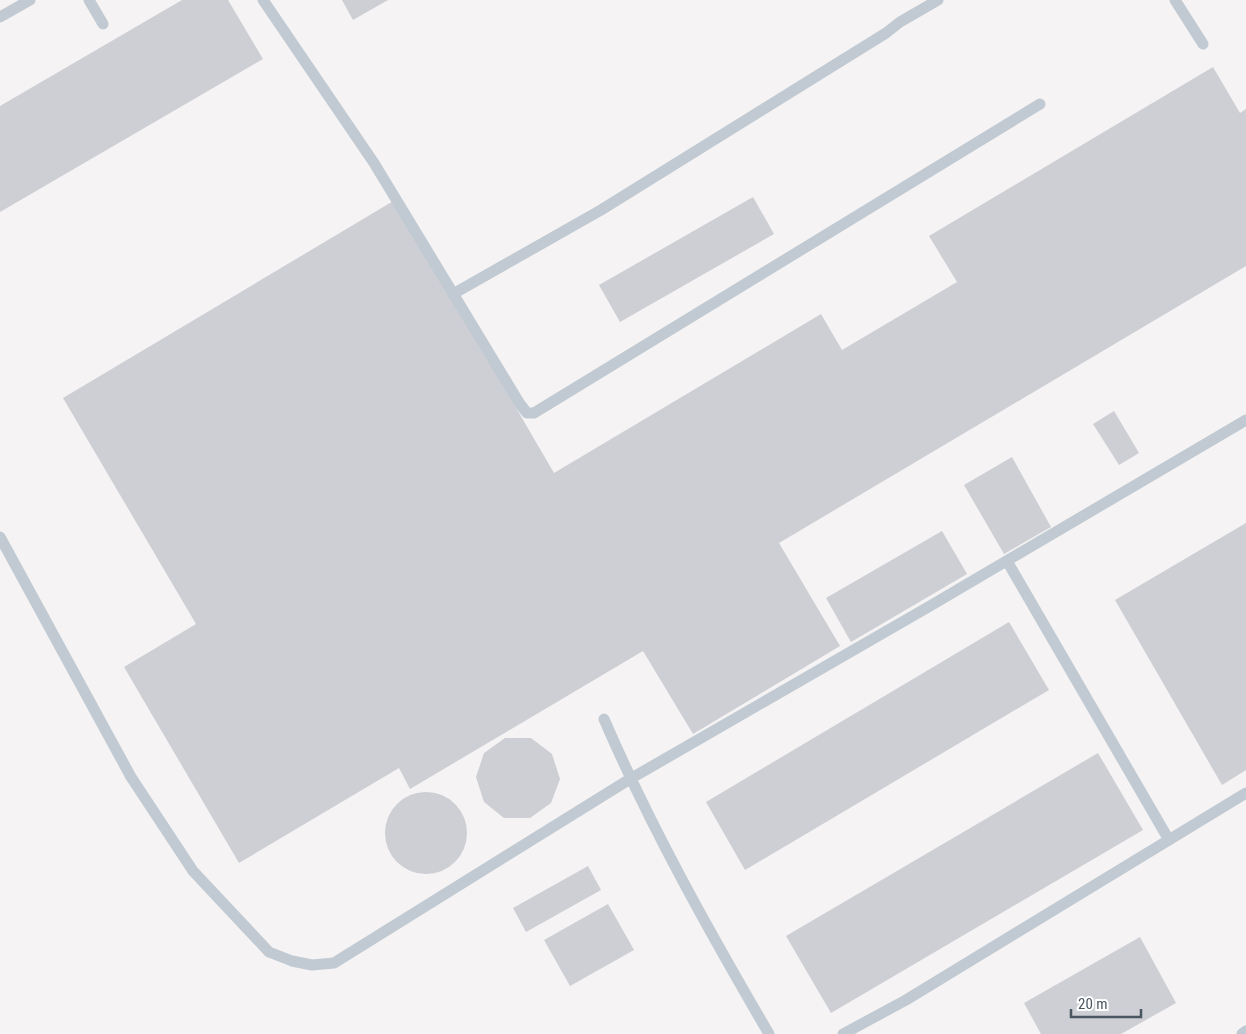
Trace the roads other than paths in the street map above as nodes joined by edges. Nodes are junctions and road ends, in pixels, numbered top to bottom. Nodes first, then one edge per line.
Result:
1 (30, 0) edge
2 (89, 0) edge
3 (264, 0) edge
4 (938, 0) edge
5 (1175, 0) edge
6 (0, 17) edge
7 (103, 24) dead end
8 (1203, 44) dead end
9 (1040, 104) dead end
10 (453, 294) junction
11 (1246, 420) edge
12 (0, 537) edge
13 (1007, 561) junction
14 (604, 719) dead end
15 (630, 779) junction
16 (1246, 793) edge
17 (1169, 840) junction
18 (1246, 1031) edge
19 (769, 1034) edge
20 (843, 1034) edge
21 (1242, 1034) edge

1 - 6 lane
2 - 7 lane
3 - 10 lane
4 - 10 lane
5 - 8 lane
9 - 10 lane
11 - 13 lane
12 - 15 lane
13 - 15 lane
13 - 17 lane
14 - 15 lane
15 - 19 lane
16 - 17 lane
17 - 20 lane
18 - 21 lane

